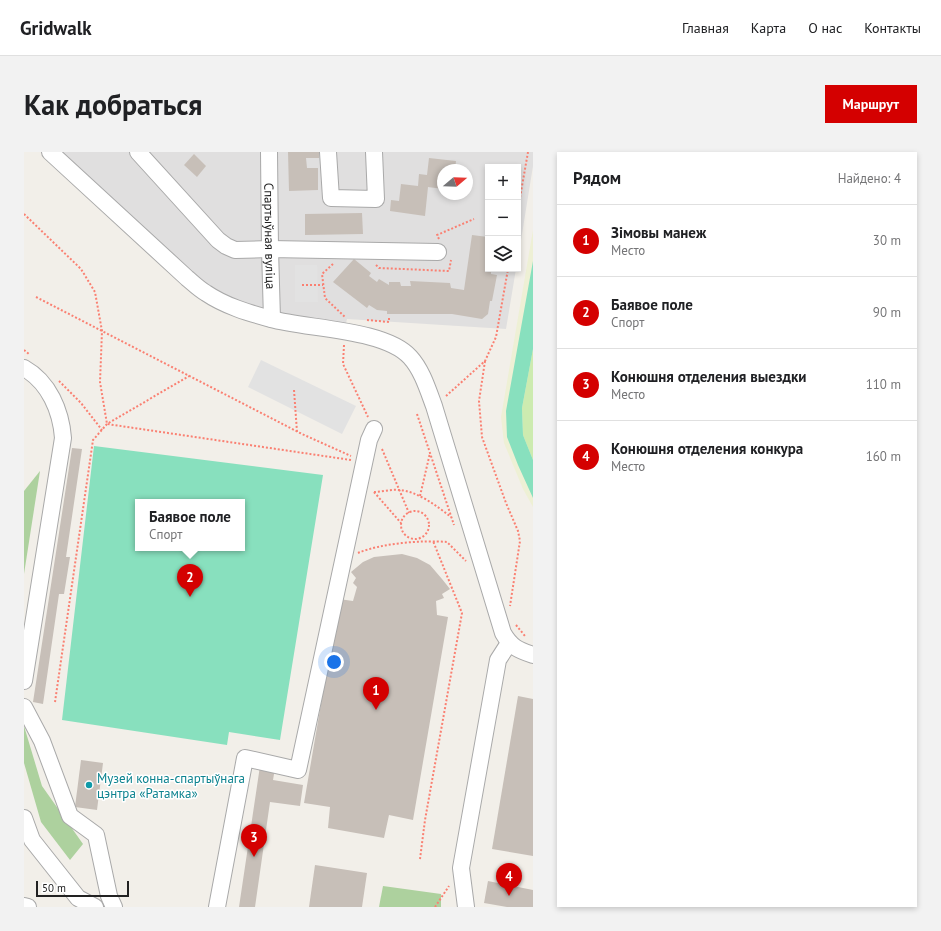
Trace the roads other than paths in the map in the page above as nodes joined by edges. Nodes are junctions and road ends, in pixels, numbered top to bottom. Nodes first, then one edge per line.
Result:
1 (50, 152) edge
2 (138, 152) edge
3 (269, 152) edge
4 (328, 152) edge
5 (374, 152) edge
6 (270, 249) junction
7 (443, 250) road end
8 (272, 320) junction
9 (24, 368) edge
10 (374, 429) road end
11 (509, 643) junction
12 (533, 654) edge
13 (24, 681) edge
14 (24, 707) edge
15 (24, 818) edge
16 (24, 906) edge
17 (28, 907) edge
18 (95, 907) edge
19 (114, 907) edge
20 (217, 907) edge
21 (466, 907) edge

1 - 8 street
2 - 6 street
3 - 6 street, Спартыўная вуліца
4 - 5 street
6 - 7 street
6 - 8 street, Спартыўная вуліца
8 - 11 street
9 - 13 street
10 - 20 street
11 - 12 street
11 - 21 street
14 - 19 street
15 - 18 street
16 - 17 street

